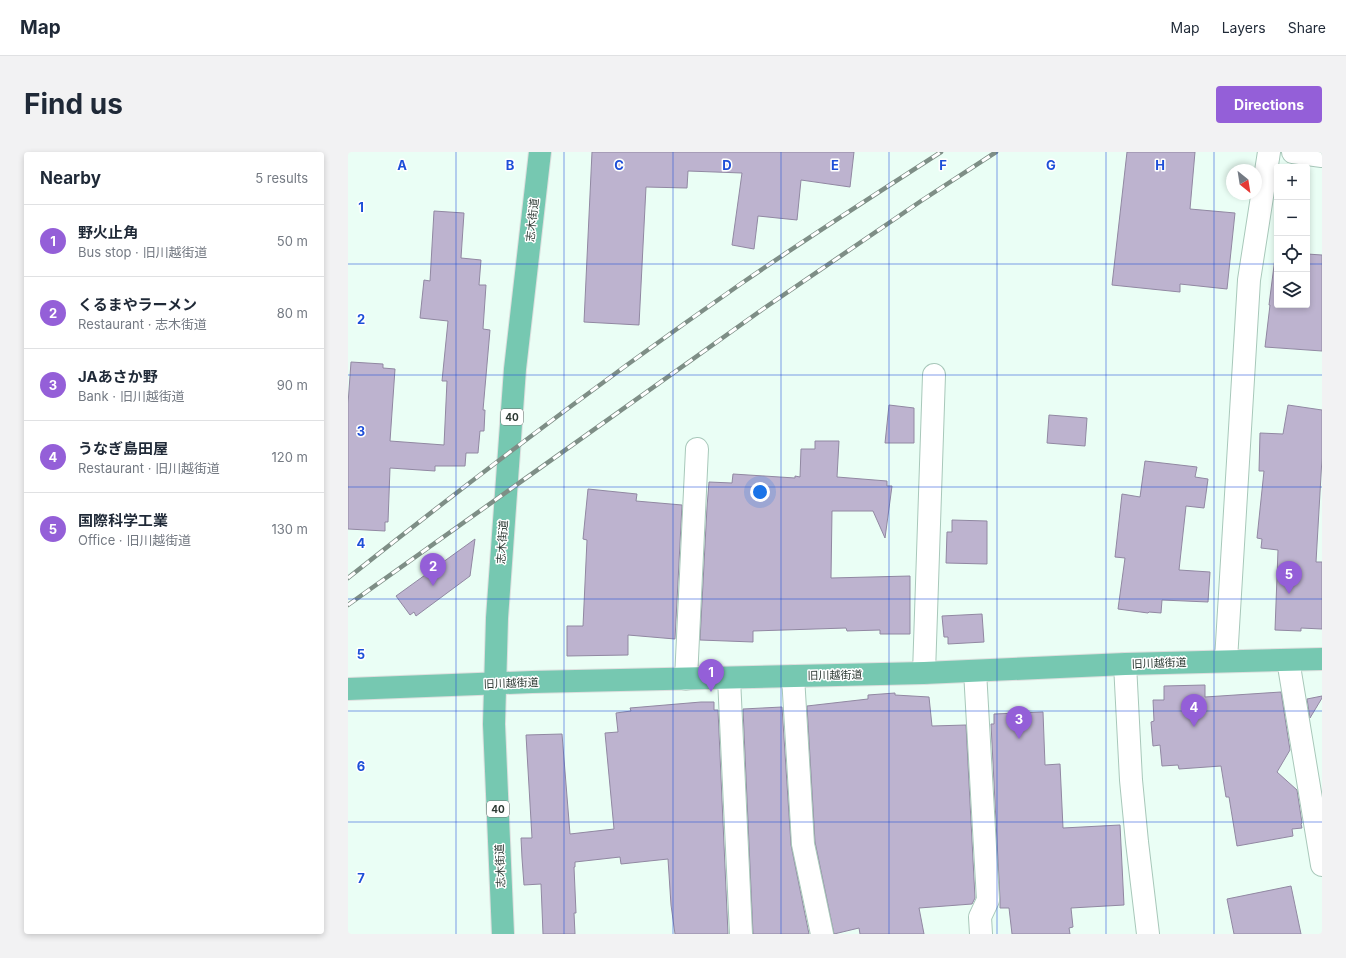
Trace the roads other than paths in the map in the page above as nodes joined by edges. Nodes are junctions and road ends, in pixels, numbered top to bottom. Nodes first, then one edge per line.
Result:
1 (540, 152) edge
2 (1270, 152) edge
3 (1293, 152) edge
4 (1322, 156) edge
5 (934, 375) dead end
6 (697, 449) dead end
7 (1322, 659) edge
8 (1226, 660) junction
9 (1288, 660) junction
10 (1125, 664) junction
11 (975, 671) junction
12 (924, 673) junction
13 (794, 676) junction
14 (729, 678) junction
15 (686, 679) junction
16 (496, 684) junction
17 (348, 689) edge
18 (1322, 865) edge
19 (502, 934) edge
20 (742, 934) edge
21 (822, 934) edge
22 (981, 934) edge
23 (1148, 934) edge

1 - 16 main road, 志木街道 / 40
2 - 8 street
3 - 4 street
5 - 12 street
6 - 15 street
7 - 9 main road, 旧川越街道
8 - 9 main road, 旧川越街道
8 - 10 main road, 旧川越街道
9 - 18 street
10 - 11 main road, 旧川越街道
10 - 23 street
11 - 12 main road, 旧川越街道
11 - 22 street
12 - 13 main road, 旧川越街道
13 - 14 main road, 旧川越街道
13 - 21 street
14 - 15 main road, 旧川越街道
14 - 20 street
15 - 16 main road, 旧川越街道
16 - 17 main road, 旧川越街道
16 - 19 main road, 志木街道 / 40

